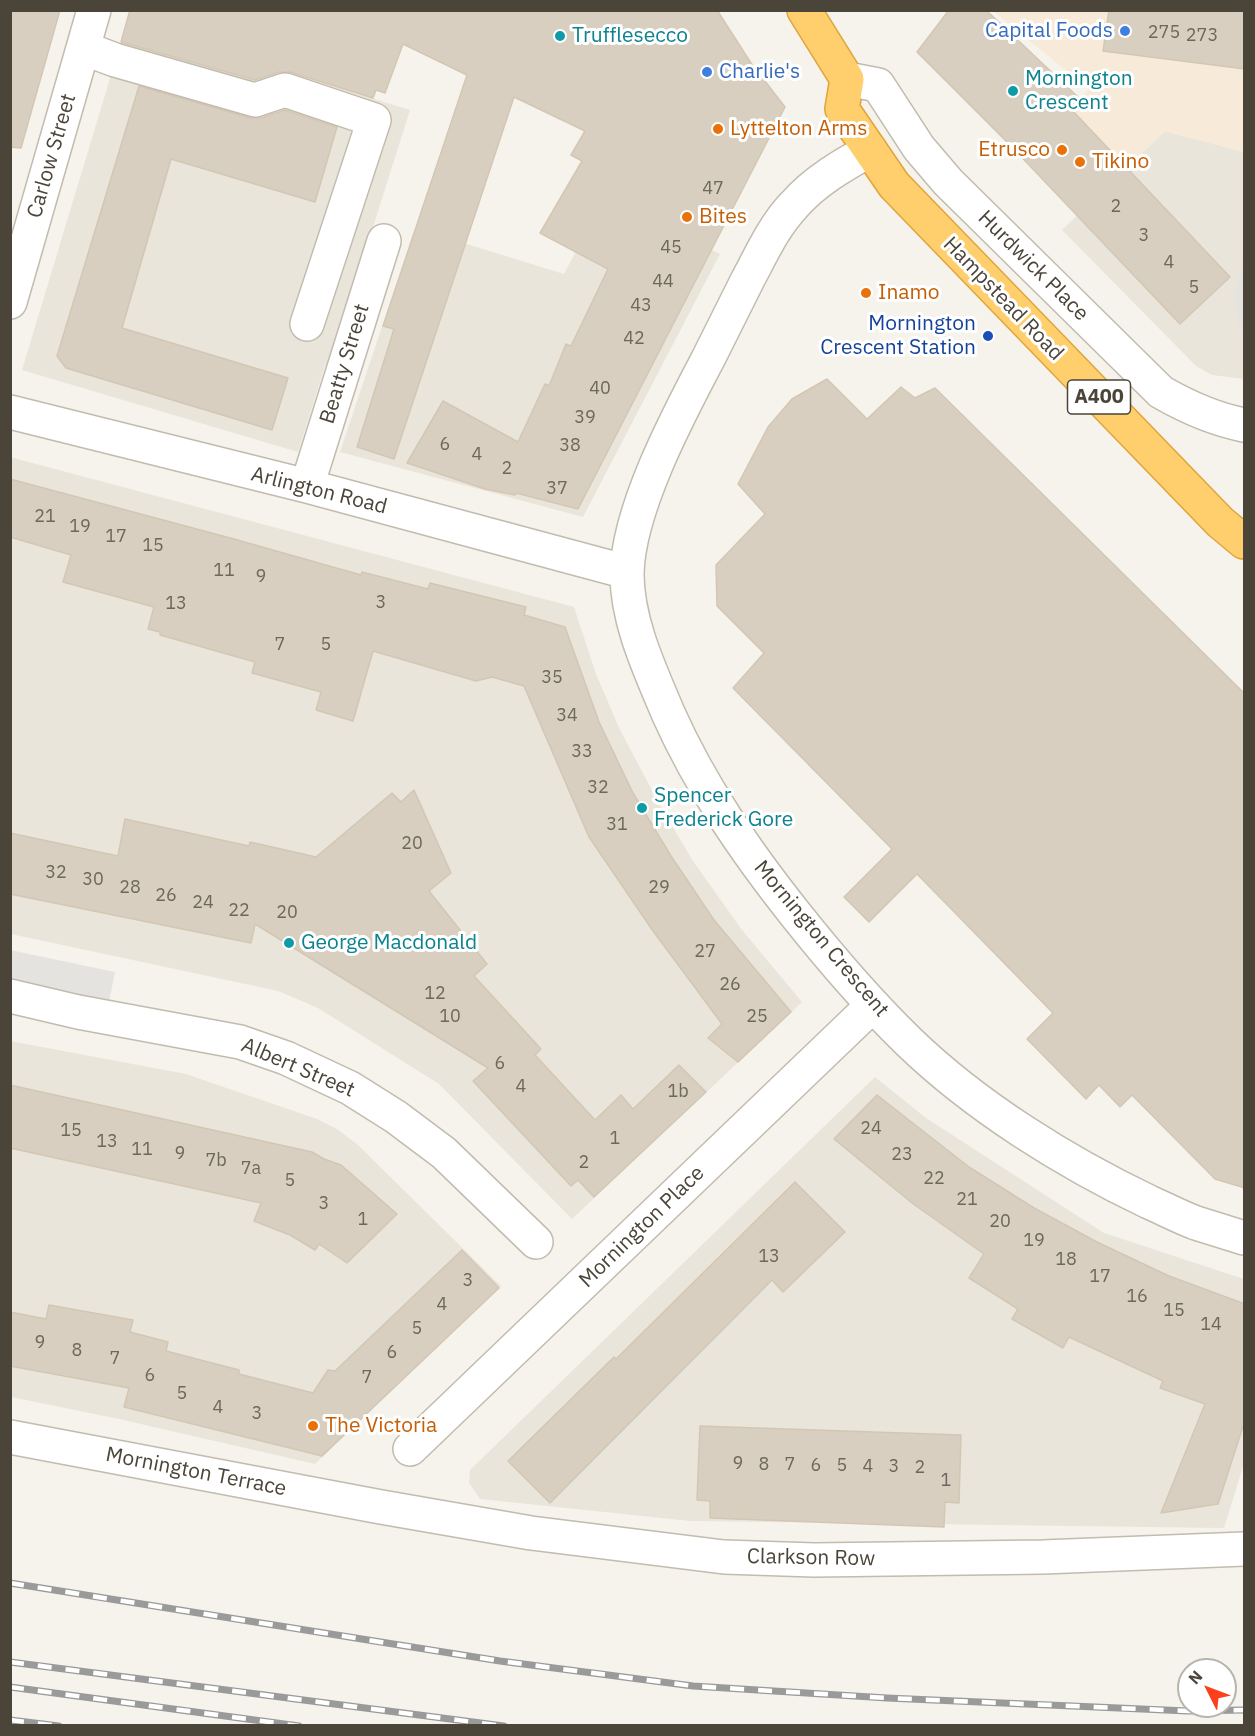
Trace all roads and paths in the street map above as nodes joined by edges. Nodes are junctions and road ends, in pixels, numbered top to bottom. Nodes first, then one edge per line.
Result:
1 (94, 10) edge
2 (809, 18) edge
3 (82, 48) junction
4 (847, 79) junction
5 (870, 150) junction
6 (384, 241) dead end
7 (10, 302) edge
8 (307, 324) dead end
9 (10, 412) edge
10 (1245, 425) edge
11 (307, 486) junction
12 (1245, 542) edge
13 (627, 572) junction
14 (10, 996) edge
15 (873, 1005) junction
16 (1245, 1238) edge
17 (536, 1242) dead end
18 (10, 1437) edge
19 (410, 1449) dead end
20 (381, 1507) joint
21 (1245, 1549) edge

1 - 3 street, Carlow Street
2 - 4 highway
3 - 7 street, Carlow Street
3 - 8 street
4 - 5 highway, Hampstead Road / A400
4 - 10 street, Hurdwick Place
5 - 12 highway, Hampstead Road / A400
5 - 13 street, Mornington Crescent
6 - 11 street, Beatty Street
9 - 11 street, Arlington Road
11 - 13 street, Arlington Road
13 - 15 street, Mornington Crescent
14 - 17 street, Albert Street
15 - 16 street, Mornington Crescent
15 - 19 street, Mornington Place
18 - 20 street, Mornington Terrace
20 - 21 street, Clarkson Row

